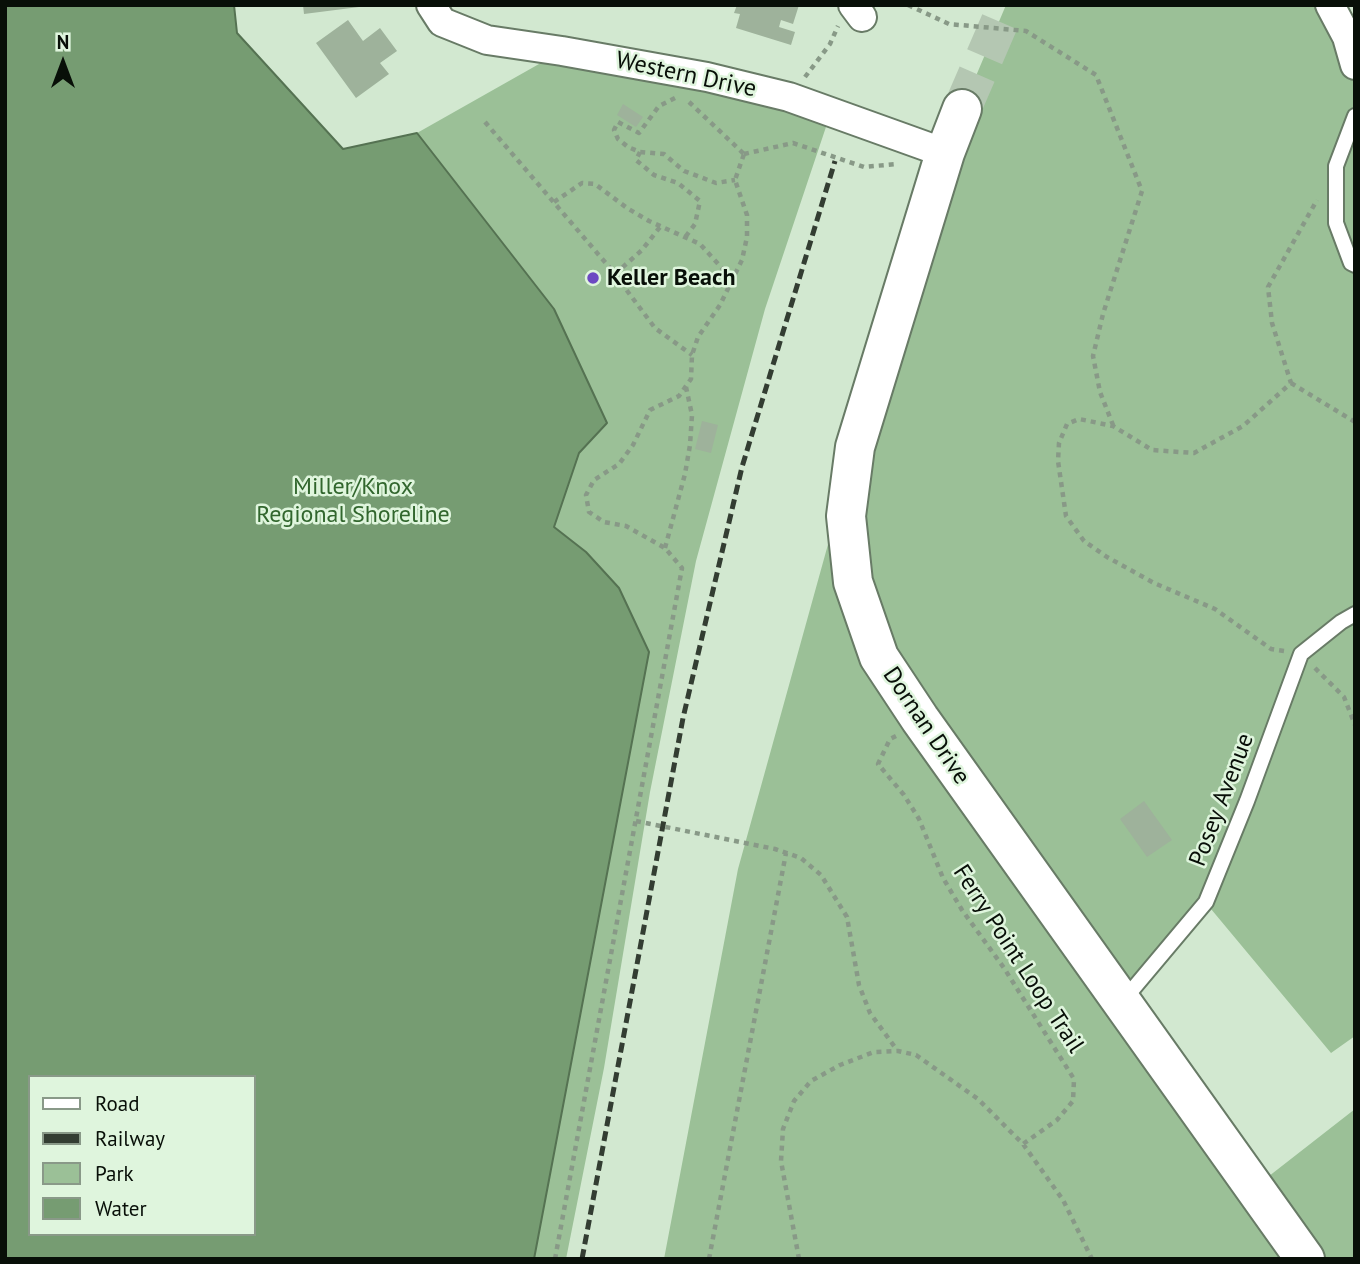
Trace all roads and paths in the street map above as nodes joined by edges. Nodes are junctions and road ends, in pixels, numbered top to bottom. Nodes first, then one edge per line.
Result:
1 (431, 5) edge
2 (908, 5) edge
3 (1330, 5) edge
4 (851, 15) edge
5 (1355, 65) edge
6 (789, 97) junction
7 (962, 108) tunnel mouth
8 (1355, 116) edge
9 (485, 122) dead end
10 (640, 152) junction
11 (946, 153) junction
12 (744, 154) junction
13 (902, 164) dead end
14 (1336, 166) junction
15 (684, 171) junction
16 (735, 180) junction
17 (678, 183) junction
18 (554, 202) junction
19 (660, 227) junction
20 (686, 236) junction
21 (1355, 265) edge
22 (615, 274) junction
23 (732, 279) junction
24 (692, 355) junction
25 (1291, 383) junction
26 (686, 387) junction
27 (1355, 422) edge
28 (1113, 426) junction
29 (665, 548) junction
30 (1355, 614) edge
31 (1301, 654) junction
32 (919, 719) junction
33 (1355, 725) edge
34 (636, 821) junction
35 (786, 853) junction
36 (1121, 1003) junction
37 (898, 1051) junction
38 (1023, 1144) junction
39 (555, 1259) edge
40 (709, 1259) edge
41 (799, 1259) edge
42 (1092, 1259) edge
43 (1306, 1259) edge

1 - 6 street, Western Drive
2 - 28 path
3 - 5 street
4 - 6 path
6 - 11 street, Western Drive
7 - 11 street, Dornan Drive
8 - 14 lane
9 - 18 path
10 - 12 path
10 - 15 path
10 - 17 path
11 - 32 street, Dornan Drive
12 - 13 path
12 - 16 path
14 - 21 lane
14 - 25 path
15 - 16 path
15 - 17 path
16 - 23 path
17 - 20 path
18 - 19 path
18 - 22 path
19 - 20 path
19 - 22 path
20 - 23 path
22 - 24 path
23 - 24 path
24 - 26 path
25 - 27 path
25 - 28 path
26 - 29 path
26 - 29 path
28 - 31 path
29 - 34 path
30 - 31 lane
31 - 33 path
31 - 36 lane, Posey Avenue
32 - 36 street, Dornan Drive
32 - 38 path, Ferry Point Loop Trail
34 - 35 path
34 - 39 path
35 - 37 path
35 - 40 path
36 - 43 street, Dornan Drive
37 - 38 path
37 - 41 path
38 - 42 path

